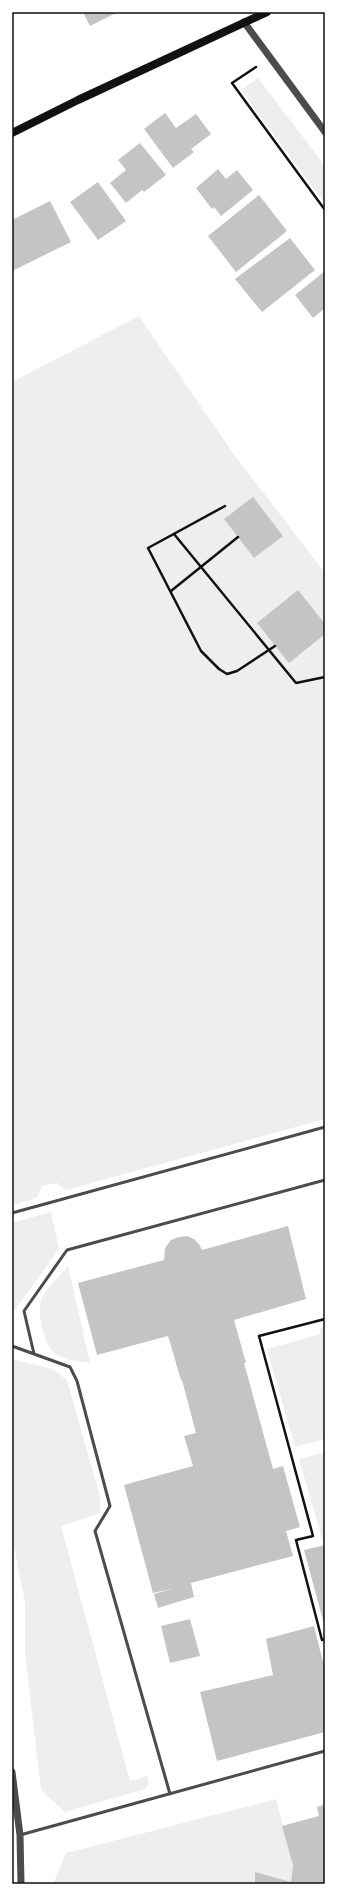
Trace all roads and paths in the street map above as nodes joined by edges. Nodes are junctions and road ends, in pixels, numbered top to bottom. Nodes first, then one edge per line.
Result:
1 (267, 12) edge
2 (244, 22) junction
3 (270, 58) junction
4 (325, 132) edge
5 (12, 134) edge
6 (325, 210) edge
7 (225, 506) dead end
8 (174, 534) junction
9 (238, 537) dead end
10 (202, 568) junction
11 (171, 591) junction
12 (275, 646) dead end
13 (269, 650) junction
14 (325, 677) edge
15 (325, 1127) edge
16 (325, 1180) edge
17 (12, 1213) edge
18 (325, 1319) edge
19 (12, 1346) edge
20 (34, 1354) junction
21 (325, 1639) edge
22 (325, 1751) edge
23 (12, 1772) edge
24 (170, 1794) junction
25 (20, 1835) junction
26 (21, 1884) edge

1 - 2 main road
2 - 3 street
2 - 5 main road
3 - 4 street
3 - 6 path
7 - 8 path
8 - 10 path
8 - 11 path
9 - 10 path
10 - 11 path
10 - 13 path
11 - 13 path
12 - 13 path
13 - 14 path
15 - 17 lane
16 - 20 lane
18 - 21 path
19 - 20 lane
20 - 24 lane
22 - 24 lane
23 - 25 street
24 - 25 lane
25 - 26 street

